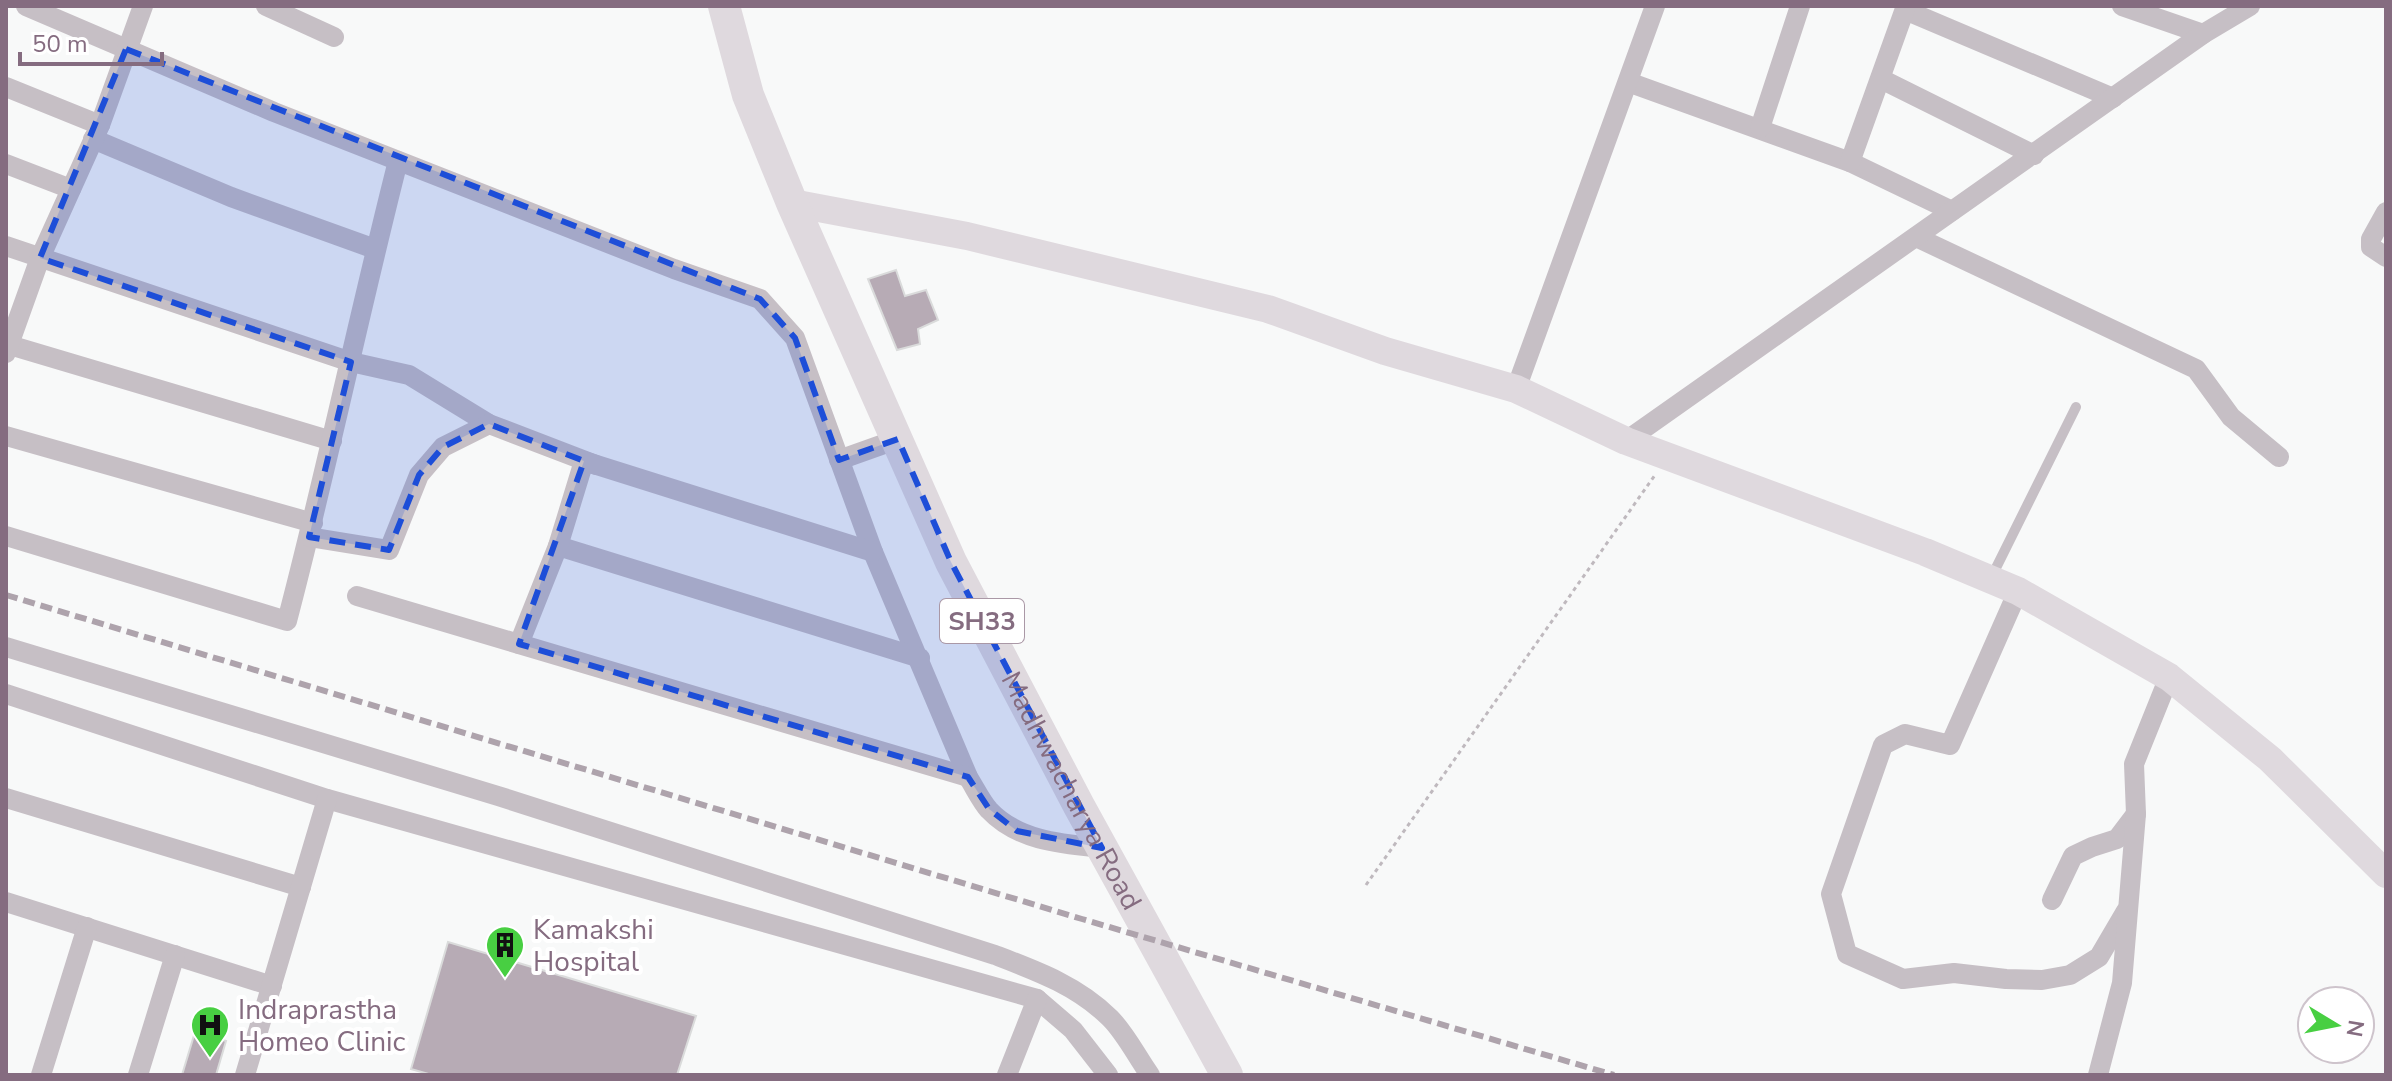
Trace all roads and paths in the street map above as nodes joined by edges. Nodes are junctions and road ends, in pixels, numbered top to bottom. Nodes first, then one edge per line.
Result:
1 (26, 6) edge
2 (143, 6) edge
3 (266, 6) edge
4 (724, 6) edge
5 (747, 6) edge
6 (1655, 6) edge
7 (1800, 6) edge
8 (2122, 6) edge
9 (2250, 6) edge
10 (1906, 8) edge
11 (2203, 34) junction
12 (334, 37) dead end
13 (126, 49) junction
14 (1881, 79) junction
15 (1628, 82) junction
16 (6, 87) edge
17 (2113, 98) junction
18 (1760, 128) junction
19 (97, 132) junction
20 (771, 149) junction
21 (2034, 155) junction
22 (398, 161) junction
23 (1850, 162) junction
24 (6, 164) edge
25 (71, 189) junction
26 (792, 203) junction
27 (1952, 211) junction
28 (2386, 212) edge
29 (1916, 237) junction
30 (6, 246) edge
31 (375, 249) junction
32 (2386, 257) edge
33 (40, 258) junction
34 (7, 347) edge
35 (351, 362) junction
36 (1516, 389) junction
37 (2076, 407) dead end
38 (489, 424) junction
39 (6, 436) edge
40 (898, 439) junction
41 (332, 441) junction
42 (1626, 441) junction
43 (1669, 456) junction
44 (2279, 457) dead end
45 (839, 460) junction
46 (596, 465) junction
47 (311, 530) junction
48 (6, 536) edge
49 (558, 546) junction
50 (873, 552) junction
51 (1990, 580) junction
52 (2018, 591) junction
53 (357, 596) dead end
54 (519, 644) junction
55 (6, 647) edge
56 (920, 658) junction
57 (2169, 677) junction
58 (6, 694) edge
59 (968, 777) junction
60 (6, 798) edge
61 (327, 799) junction
62 (2136, 814) junction
63 (1102, 848) junction
64 (2386, 874) edge
65 (1366, 885) dead end
66 (301, 887) junction
67 (2052, 900) dead end
68 (6, 902) edge
69 (2126, 911) junction
70 (87, 927) junction
71 (175, 955) junction
72 (272, 986) junction
73 (1037, 999) junction
74 (41, 1075) edge
75 (138, 1075) edge
76 (245, 1075) edge
77 (1007, 1075) edge
78 (1108, 1075) edge
79 (1150, 1075) edge
80 (1227, 1075) edge
81 (2098, 1075) edge

1 - 13 street
2 - 13 street
3 - 12 street
4 - 20 main road, Madhwacharya Road
5 - 20 main road, Madhwacharya Road / SH33
6 - 15 street
7 - 18 street
8 - 11 street
9 - 11 street
10 - 14 street
10 - 17 street
11 - 17 street
13 - 19 street
13 - 22 street
14 - 21 street
14 - 23 street
15 - 18 street
15 - 36 street
16 - 19 street
17 - 21 street
18 - 23 street
19 - 25 street
19 - 31 street
20 - 26 main road, Madhwacharya Road / SH33
21 - 27 street
22 - 31 street
22 - 45 street
23 - 27 street
24 - 25 street
25 - 33 street
26 - 36 street
26 - 40 main road, Madhwacharya Road / SH33
27 - 29 street
28 - 32 street
29 - 42 street
29 - 44 street
30 - 33 street
31 - 35 street
33 - 34 street
33 - 35 street
34 - 41 street
35 - 38 street
35 - 41 street
36 - 42 street
37 - 51 lane
38 - 46 street
38 - 47 street
39 - 47 street
40 - 45 street
40 - 63 main road, Madhwacharya Road / SH33
41 - 47 street
42 - 43 street
43 - 51 street
43 - 65 path
45 - 50 street
46 - 49 street
46 - 50 street
47 - 48 street
49 - 54 street
49 - 56 street
50 - 56 street
51 - 52 street
52 - 57 street
52 - 69 street
53 - 54 street
54 - 59 street
55 - 79 street
56 - 59 street
57 - 62 street
57 - 64 street
58 - 61 street
59 - 63 street
60 - 66 street
61 - 66 street
61 - 73 street
62 - 67 street
62 - 69 street
63 - 80 main road, Madhwacharya Road / SH33
66 - 72 street
68 - 70 street
69 - 81 street
70 - 71 street
70 - 74 street
71 - 72 street
71 - 75 street
72 - 76 street
73 - 77 street
73 - 78 street

